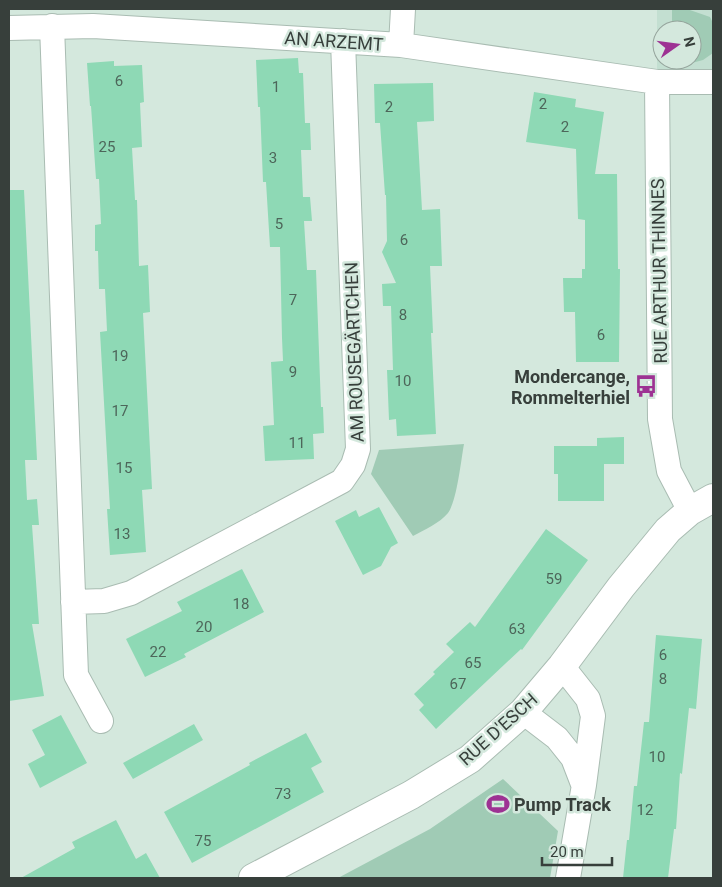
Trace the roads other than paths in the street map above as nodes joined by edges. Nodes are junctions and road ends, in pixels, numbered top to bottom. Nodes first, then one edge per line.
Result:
1 (403, 9) edge
2 (93, 18) edge
3 (52, 26) junction
4 (9, 28) edge
5 (343, 41) junction
6 (401, 45) junction
7 (657, 82) junction
8 (713, 82) edge
9 (702, 505) edge
10 (73, 602) junction
11 (562, 666) junction
12 (523, 712) junction
13 (101, 720) dead end
14 (584, 785) junction
15 (253, 878) edge
16 (568, 878) edge

1 - 6 street
2 - 3 street, AN ARZEMT
2 - 5 street, AN ARZEMT
3 - 4 street, AN ARZEMT
3 - 10 street
5 - 6 street, AN ARZEMT
5 - 10 street, AM ROUSEGÄRTCHEN
6 - 7 street, AN ARZEMT
7 - 8 street
7 - 9 street, RUE ARTHUR THINNES
9 - 11 main road, RUE D'ESCH
10 - 13 street
11 - 12 main road, RUE D'ESCH
11 - 14 street
12 - 14 street
12 - 15 main road, RUE D'ESCH
14 - 16 street

